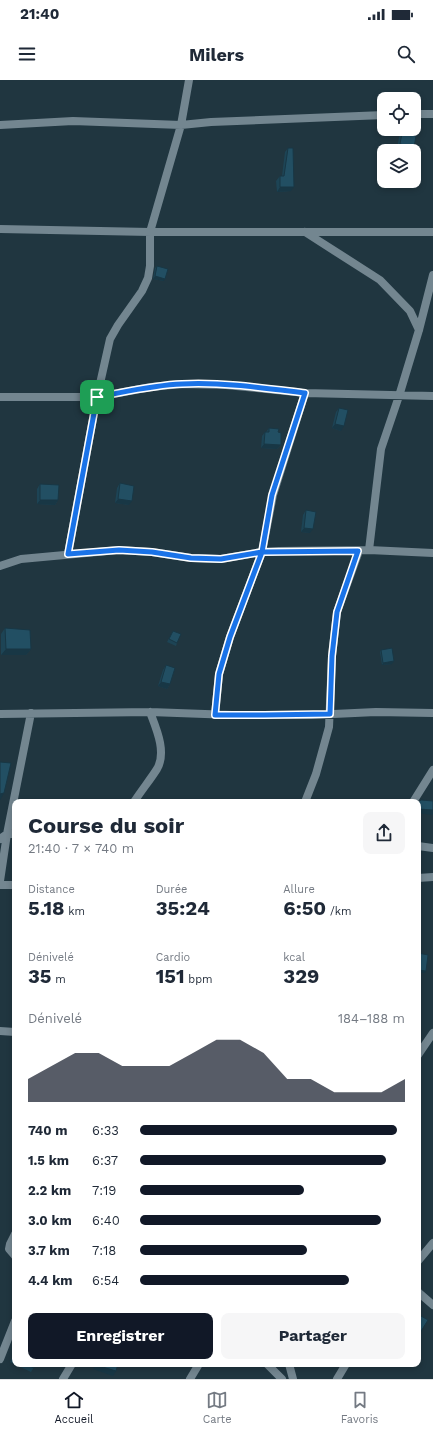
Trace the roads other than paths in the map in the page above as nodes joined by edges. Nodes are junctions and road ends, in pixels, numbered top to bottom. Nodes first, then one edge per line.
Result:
1 (189, 80) edge
2 (421, 114) edge
3 (433, 114) edge
4 (377, 115) edge
5 (0, 125) edge
6 (181, 125) junction
7 (0, 229) edge
8 (150, 232) junction
9 (305, 232) junction
10 (433, 232) edge
11 (433, 274) edge
12 (419, 330) junction
13 (305, 393) junction
14 (399, 396) junction
15 (433, 396) edge
16 (0, 397) edge
17 (97, 397) junction
18 (369, 550) junction
19 (358, 551) junction
20 (262, 552) junction
21 (433, 553) edge
22 (68, 554) junction
23 (0, 566) edge
24 (150, 712) junction
25 (31, 713) junction
26 (433, 713) edge
27 (0, 714) edge
28 (330, 714) junction
29 (215, 715) junction
30 (433, 770) edge
31 (14, 799) edge
32 (136, 799) edge
33 (306, 799) edge
34 (415, 799) edge
35 (12, 810) edge
36 (7, 836) edge
37 (421, 846) edge
38 (433, 848) edge
39 (433, 877) edge
40 (421, 878) edge
41 (0, 881) edge
42 (0, 885) edge
43 (12, 885) edge
44 (0, 1031) edge
45 (12, 1032) edge
46 (433, 1033) edge
47 (421, 1051) edge
48 (12, 1240) edge
49 (433, 1243) edge
50 (12, 1252) edge
51 (421, 1257) edge
52 (421, 1295) edge
53 (433, 1305) edge
54 (12, 1329) edge
55 (0, 1359) edge
56 (70, 1367) edge
57 (196, 1367) edge
58 (270, 1367) edge
59 (290, 1367) edge
60 (344, 1367) edge
61 (63, 1379) edge
62 (190, 1379) edge
63 (282, 1379) edge
64 (293, 1379) edge
65 (337, 1379) edge

1 - 6 street
2 - 3 street
4 - 6 street
5 - 6 street
6 - 8 street
7 - 8 street
8 - 9 street
8 - 17 street
9 - 10 street
9 - 12 street
11 - 12 street
12 - 14 street
13 - 14 street
13 - 17 street
13 - 20 street
14 - 15 street
14 - 18 street
16 - 17 street
17 - 22 street
18 - 19 street
18 - 21 street
19 - 20 street
19 - 28 street
20 - 22 street
20 - 29 street
22 - 23 street
24 - 25 street
24 - 29 street
24 - 32 street
25 - 27 street
25 - 31 street
26 - 28 street
28 - 29 street
28 - 33 street
30 - 34 street
35 - 36 street
36 - 41 street
37 - 38 street
39 - 40 street
42 - 43 street
44 - 45 street
46 - 47 street
48 - 50 street
49 - 51 street
52 - 53 street
54 - 55 street
56 - 61 street
57 - 62 street
58 - 63 street
59 - 64 street
60 - 65 street

